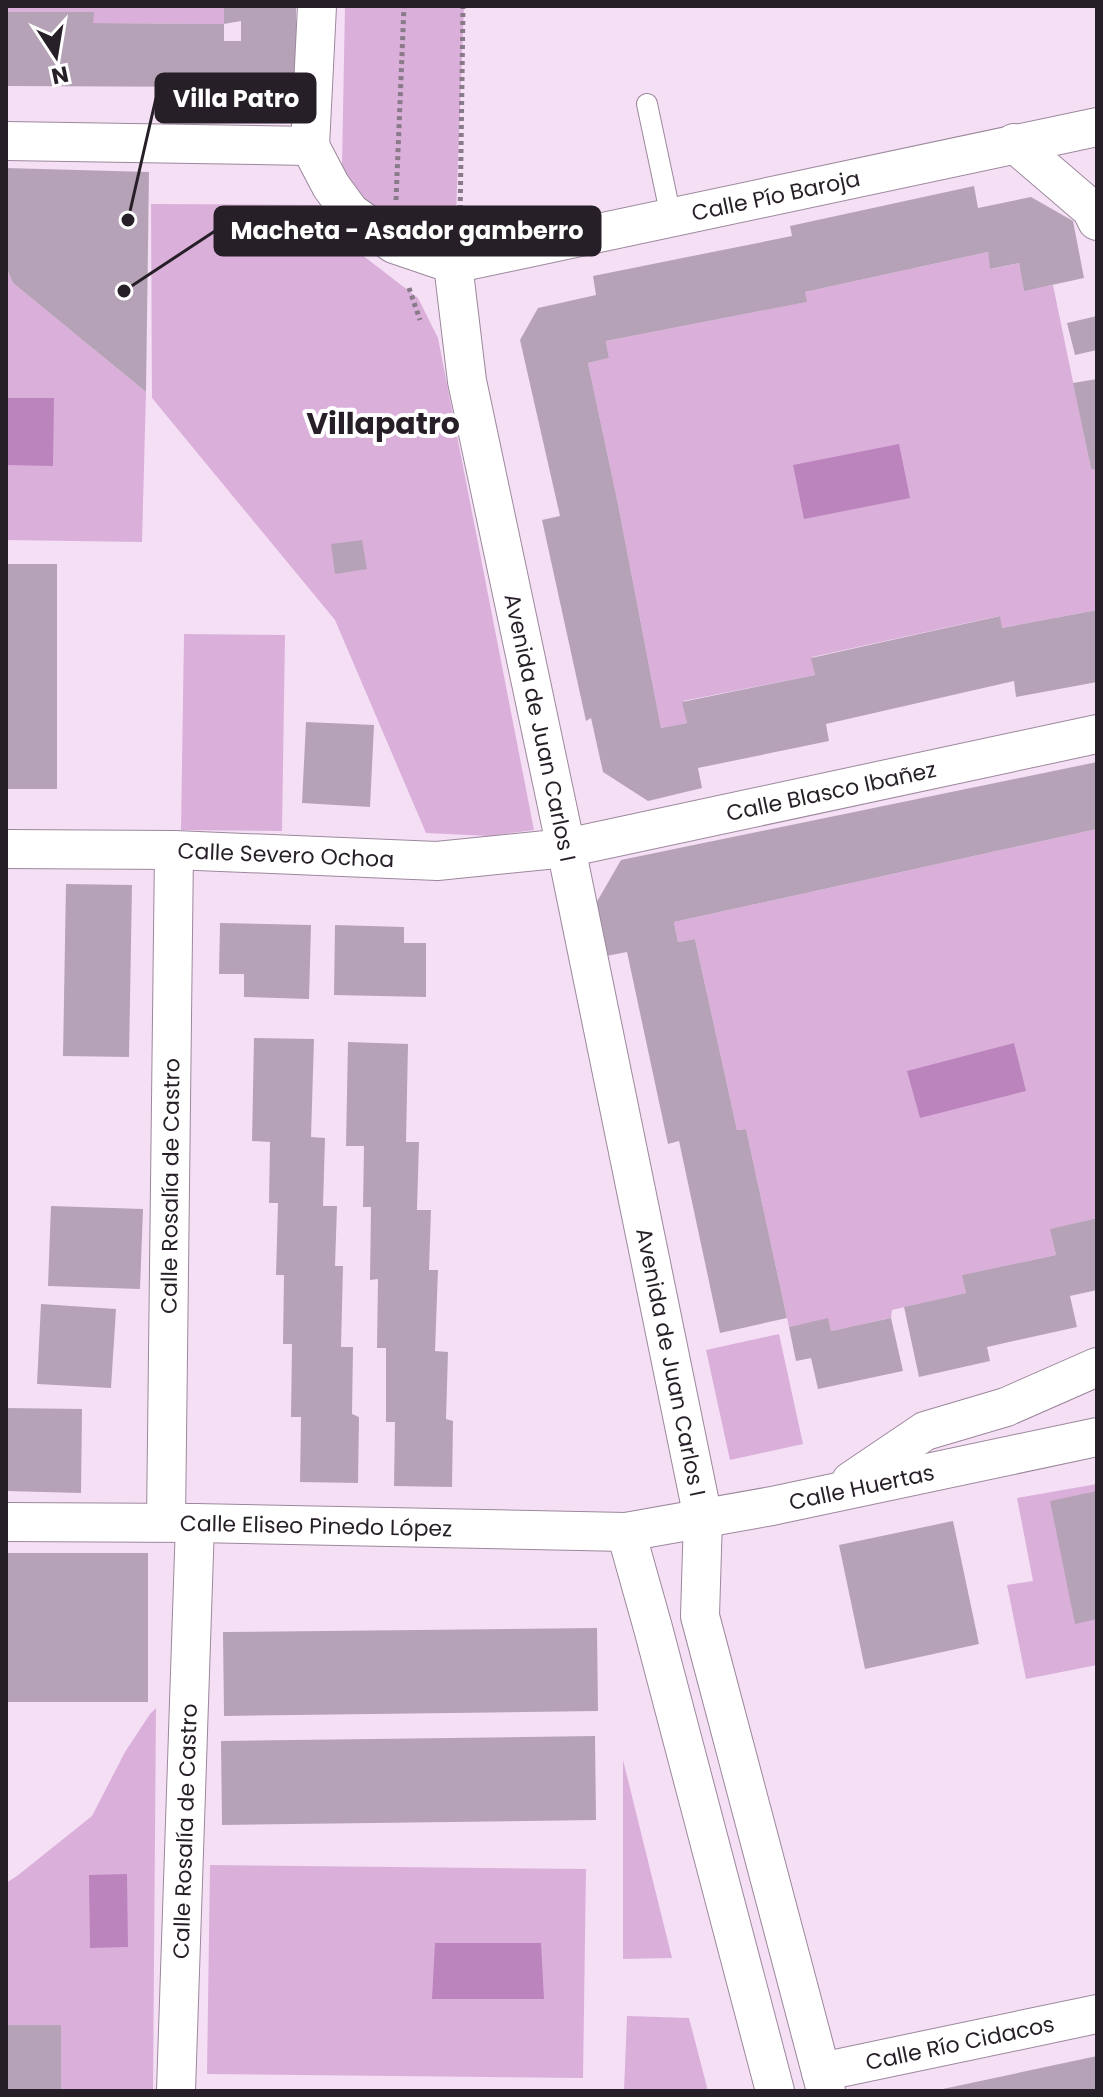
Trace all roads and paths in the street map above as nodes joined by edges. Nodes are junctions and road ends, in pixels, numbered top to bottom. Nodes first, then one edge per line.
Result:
1 (317, 6) edge
2 (463, 6) edge
3 (647, 104) dead end
4 (1097, 127) edge
5 (6, 141) edge
6 (1014, 143) junction
7 (310, 146) junction
8 (671, 217) junction
9 (1097, 221) edge
10 (456, 248) junction
11 (1097, 734) edge
12 (566, 848) junction
13 (6, 849) edge
14 (174, 850) junction
15 (1097, 1367) edge
16 (1097, 1437) edge
17 (835, 1491) junction
18 (703, 1518) junction
19 (6, 1522) edge
20 (180, 1522) junction
21 (626, 1532) junction
22 (1097, 2014) edge
23 (824, 2081) edge
24 (176, 2091) edge
25 (775, 2091) edge

1 - 7 street
2 - 10 path
3 - 8 lane
4 - 6 street, Calle Pío Baroja
5 - 7 street
6 - 8 street, Calle Pío Baroja
6 - 9 street
7 - 10 street
8 - 10 street, Calle Pío Baroja
10 - 12 street, Avenida de Juan Carlos I
11 - 12 street, Calle Blasco Ibañez
12 - 14 street, Calle Severo Ochoa
12 - 18 street, Avenida de Juan Carlos I
13 - 14 street, Calle Severo Ochoa
14 - 20 street, Calle Rosalía de Castro
15 - 17 street
16 - 17 street, Calle Huertas
17 - 18 street, Calle Huertas
18 - 21 street, Calle Huertas
18 - 23 street, Avenida de Juan Carlos I
19 - 20 street, Calle Eliseo Pinedo López
20 - 21 street, Calle Eliseo Pinedo López
20 - 24 street, Calle Rosalía de Castro
21 - 25 street
22 - 23 street, Calle Río Cidacos

